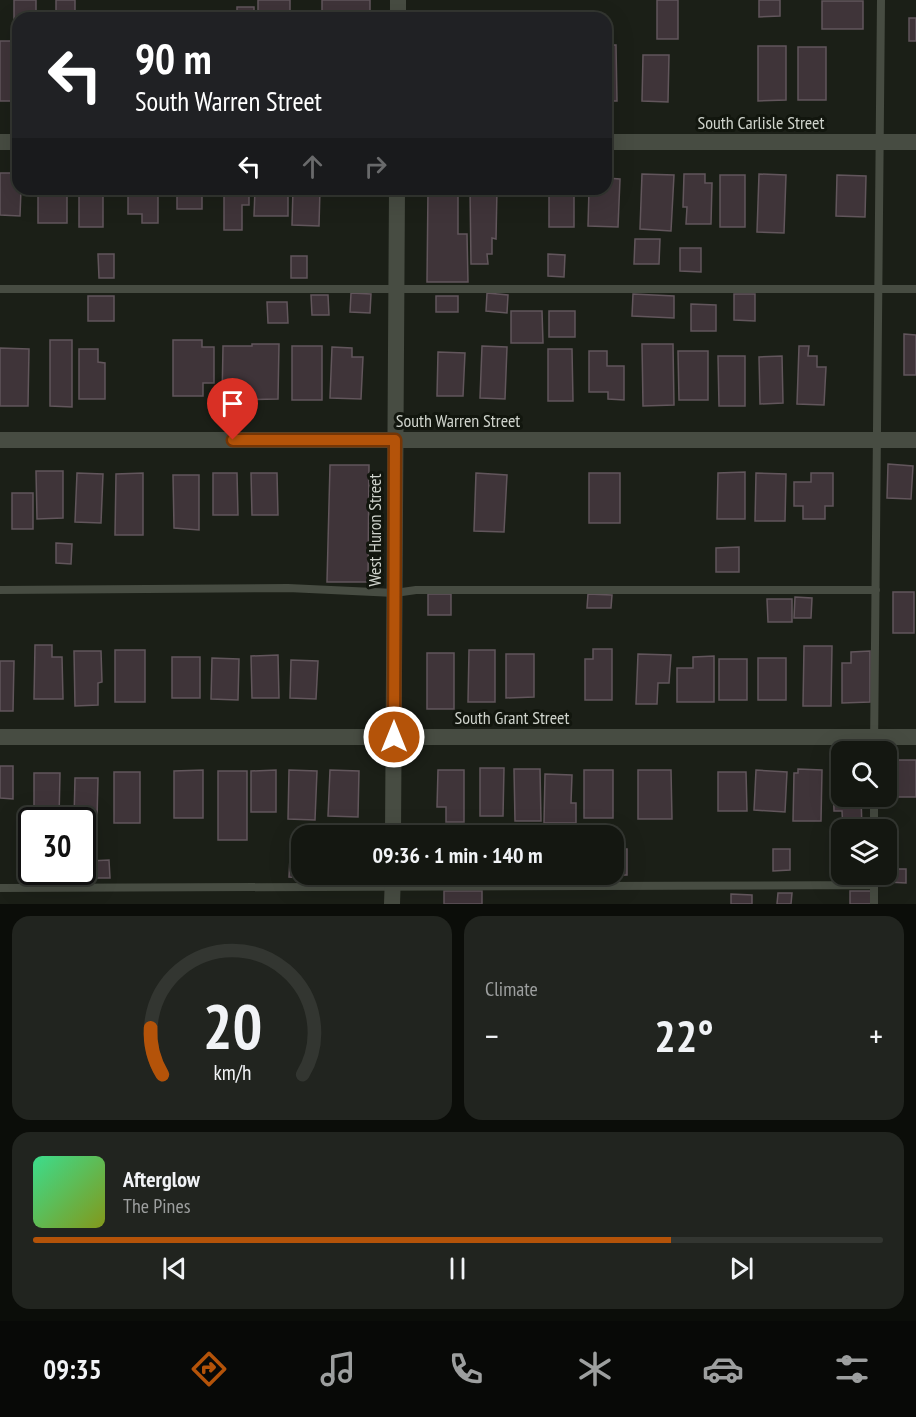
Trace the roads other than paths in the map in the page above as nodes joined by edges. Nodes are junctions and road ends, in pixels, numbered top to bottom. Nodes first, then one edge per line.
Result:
1 (881, 0) edge
2 (612, 142) edge
3 (880, 142) junction
4 (916, 142) edge
5 (397, 195) edge
6 (396, 289) junction
7 (878, 289) junction
8 (916, 289) edge
9 (0, 290) edge
10 (0, 440) edge
11 (395, 440) junction
12 (877, 440) junction
13 (916, 440) edge
14 (0, 590) edge
15 (876, 590) junction
16 (394, 593) junction
17 (0, 737) edge
18 (394, 737) junction
19 (916, 737) edge
20 (874, 741) edge
21 (892, 741) edge
22 (831, 743) edge
23 (393, 825) edge
24 (874, 885) joint
25 (0, 888) edge
26 (393, 889) edge
27 (874, 904) edge

1 - 3 lane
2 - 3 street, South Carlisle Street
3 - 4 street, South Carlisle Street
3 - 7 lane
5 - 6 street, West Huron Street
6 - 7 lane
6 - 9 lane
6 - 11 street, West Huron Street
7 - 8 lane
7 - 12 lane
10 - 11 street, South Warren Street
11 - 12 street, South Warren Street
11 - 16 street, West Huron Street
12 - 13 street, South Warren Street
12 - 15 lane
14 - 16 lane
15 - 16 lane
15 - 20 lane
16 - 18 street, West Huron Street
17 - 18 street, South Grant Street
18 - 22 street, South Grant Street
18 - 23 street, West Huron Street
19 - 21 street, South Grant Street
24 - 26 lane
24 - 27 lane
25 - 26 lane

